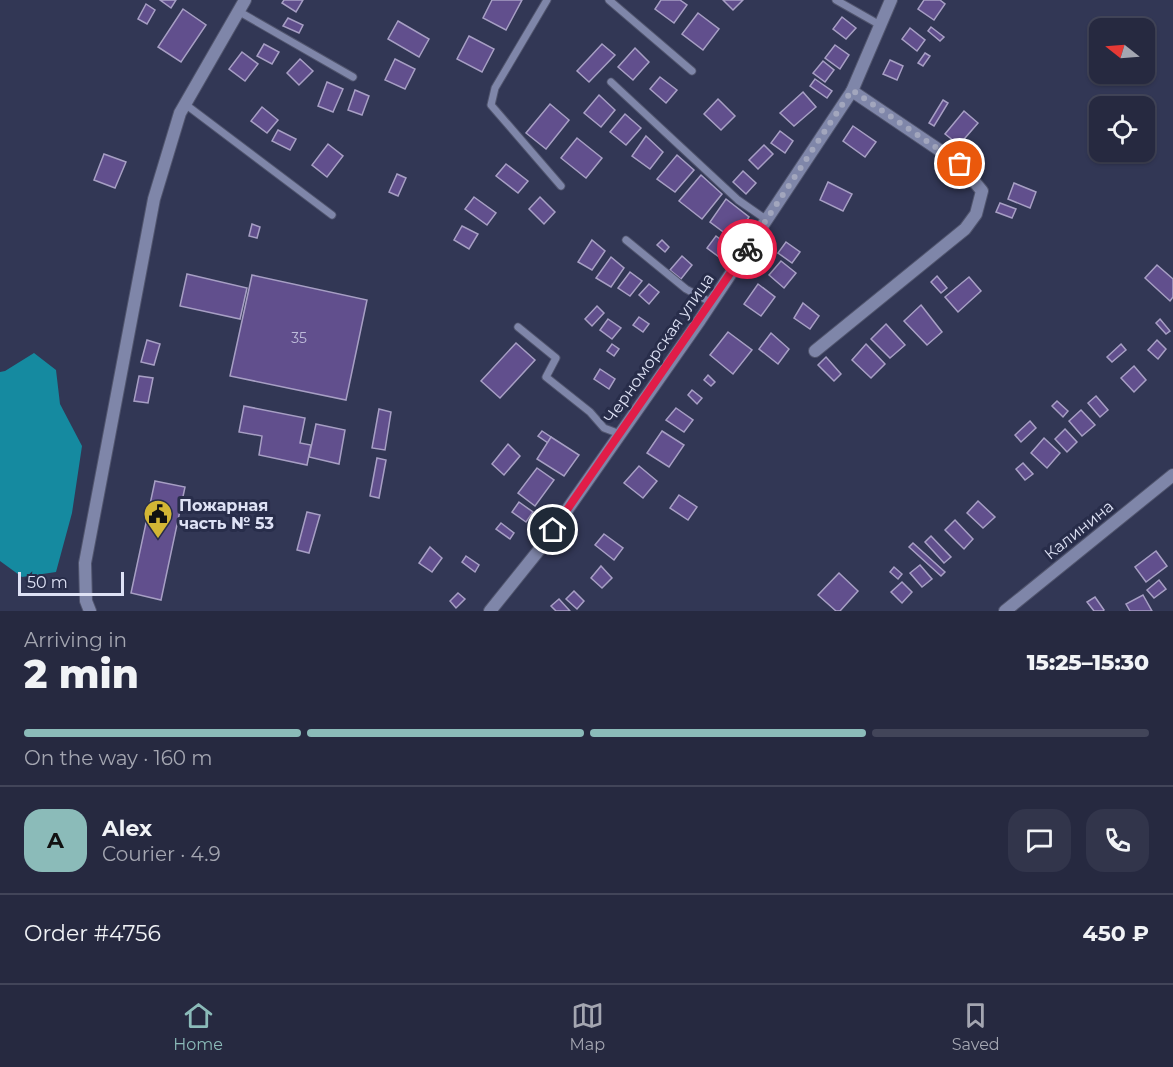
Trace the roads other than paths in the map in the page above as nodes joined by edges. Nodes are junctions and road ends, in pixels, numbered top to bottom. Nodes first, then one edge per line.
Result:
1 (548, 0) edge
2 (609, 0) edge
3 (836, 0) edge
4 (891, 0) edge
5 (242, 5) edge
6 (880, 25) junction
7 (692, 71) dead end
8 (353, 77) dead end
9 (611, 82) dead end
10 (852, 90) junction
11 (185, 104) junction
12 (561, 186) dead end
13 (332, 214) dead end
14 (767, 220) junction
15 (626, 240) dead end
16 (712, 303) junction
17 (518, 327) dead end
18 (815, 351) dead end
19 (620, 434) junction
20 (1173, 475) edge
21 (90, 611) edge
22 (490, 611) edge
23 (1005, 611) edge

1 - 12 lane
2 - 7 lane
3 - 6 lane
4 - 6 street, Черноморская улица
5 - 8 lane
5 - 11 street
6 - 10 street, Черноморская улица
9 - 14 lane
10 - 14 street, Черноморская улица
10 - 18 street
11 - 13 lane
11 - 21 street
14 - 16 street, Черноморская улица
15 - 16 lane
16 - 19 street, Черноморская улица
17 - 19 lane
19 - 22 street, Черноморская улица
20 - 23 street, Калинина

